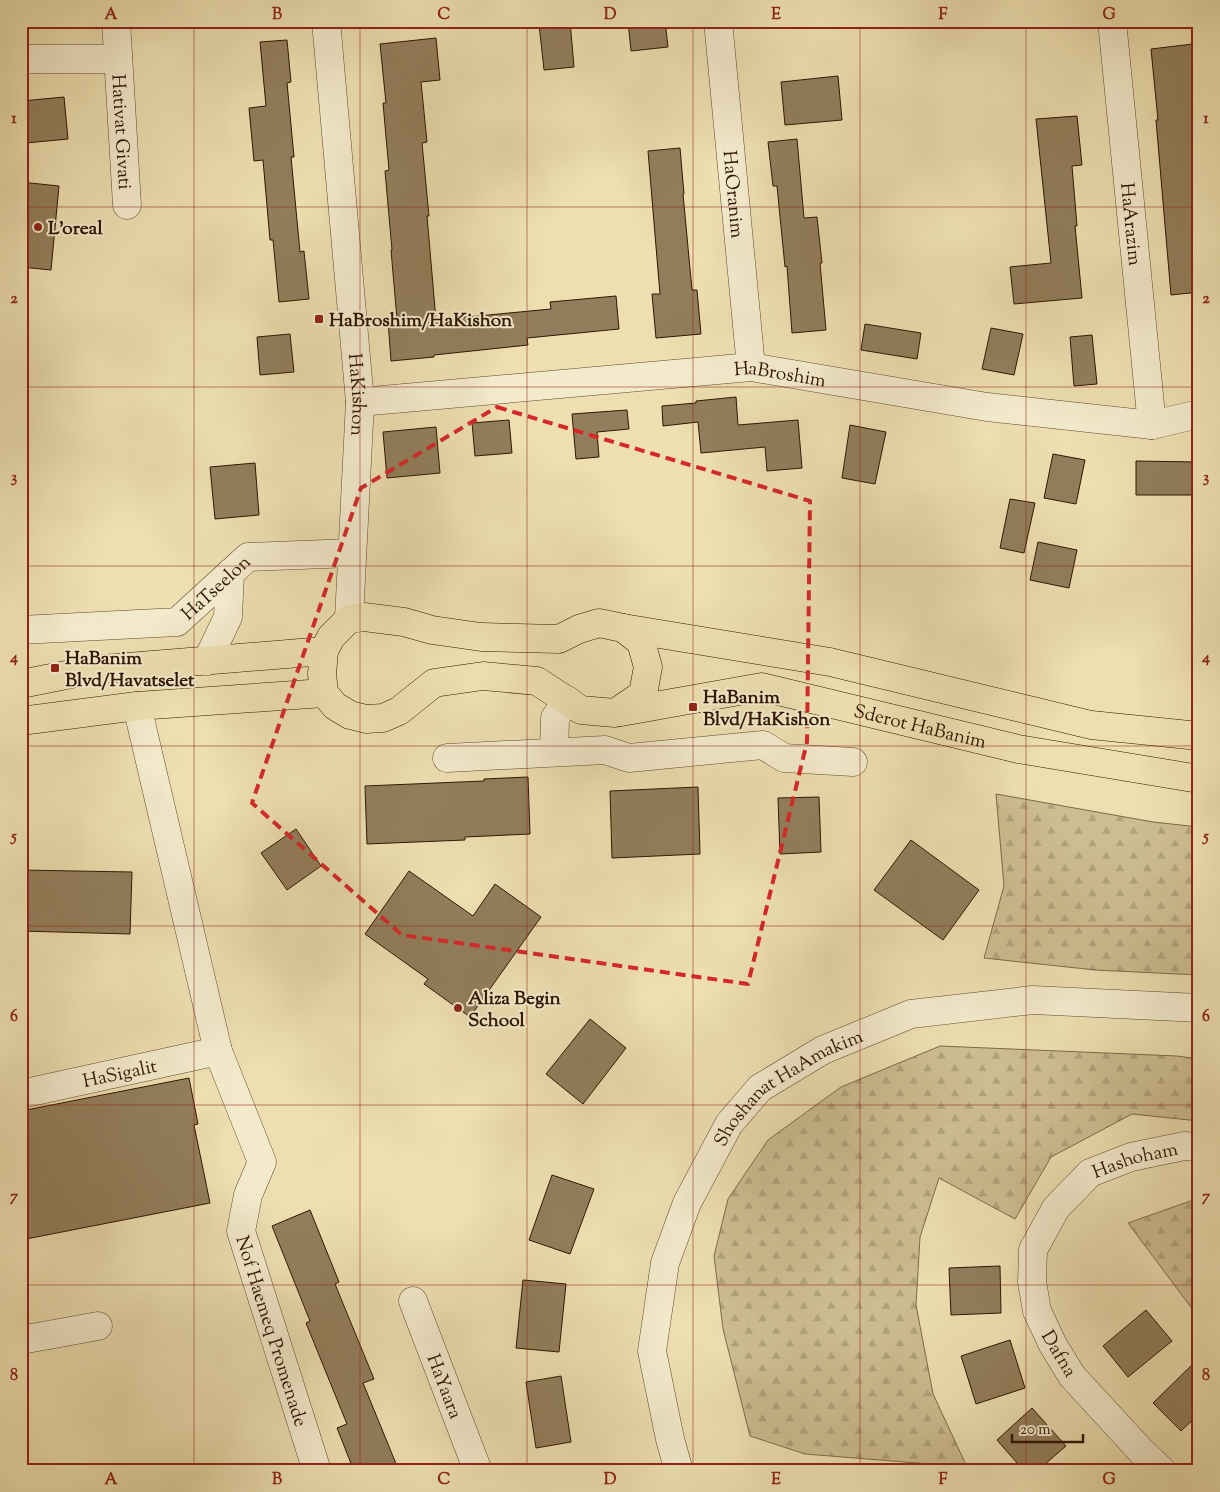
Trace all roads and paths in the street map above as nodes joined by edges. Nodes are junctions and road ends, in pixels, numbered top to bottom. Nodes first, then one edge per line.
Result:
1 (116, 21) edge
2 (326, 21) edge
3 (718, 21) edge
4 (1112, 21) edge
5 (21, 59) edge
6 (118, 59) junction
7 (127, 204) dead end
8 (751, 367) junction
9 (360, 402) junction
10 (1199, 414) edge
11 (1152, 425) junction
12 (352, 553) junction
13 (230, 573) junction
14 (349, 619) junction
15 (623, 628) junction
16 (21, 630) edge
17 (324, 651) junction
18 (207, 661) junction
19 (21, 684) edge
20 (324, 693) junction
21 (566, 700) junction
22 (137, 706) junction
23 (615, 713) junction
24 (21, 721) edge
25 (1199, 736) edge
26 (554, 752) junction
27 (447, 758) dead end
28 (853, 762) dead end
29 (1199, 780) edge
30 (1199, 1008) edge
31 (218, 1051) junction
32 (21, 1094) edge
33 (1199, 1147) edge
34 (1056, 1208) joint
35 (413, 1301) dead end
36 (98, 1326) dead end
37 (21, 1340) edge
38 (317, 1471) edge
39 (478, 1471) edge
40 (679, 1471) edge
41 (1162, 1471) edge

1 - 6 street, Hativat Givati
2 - 9 street, HaKishon
3 - 8 street, HaOranim
4 - 11 street, HaArazim
5 - 6 street, Hativat Givati
6 - 7 street, Hativat Givati
8 - 9 street, HaBroshim
8 - 11 street, HaBroshim
9 - 12 street, HaKishon
10 - 11 street, HaBroshim
12 - 13 street, HaTseelon
12 - 14 street, HaKishon
13 - 16 street, HaTseelon
13 - 18 street
14 - 15 main road, Sderot HaBanim
14 - 17 main road
15 - 23 main road
15 - 25 main road, Sderot HaBanim
17 - 18 main road
17 - 20 main road
18 - 19 main road
20 - 21 main road, Sderot HaBanim
20 - 22 main road
21 - 23 main road, Sderot HaBanim
21 - 26 street
22 - 24 main road
22 - 31 street
23 - 29 main road, Sderot HaBanim
26 - 27 street
26 - 28 street
30 - 40 street, Shoshanat HaAmakim
31 - 32 street, HaSigalit
31 - 38 street, Nof Haemeq Promenade
33 - 34 street, Hashoham
34 - 41 street, Dafna
35 - 39 street, HaYaara
36 - 37 street

